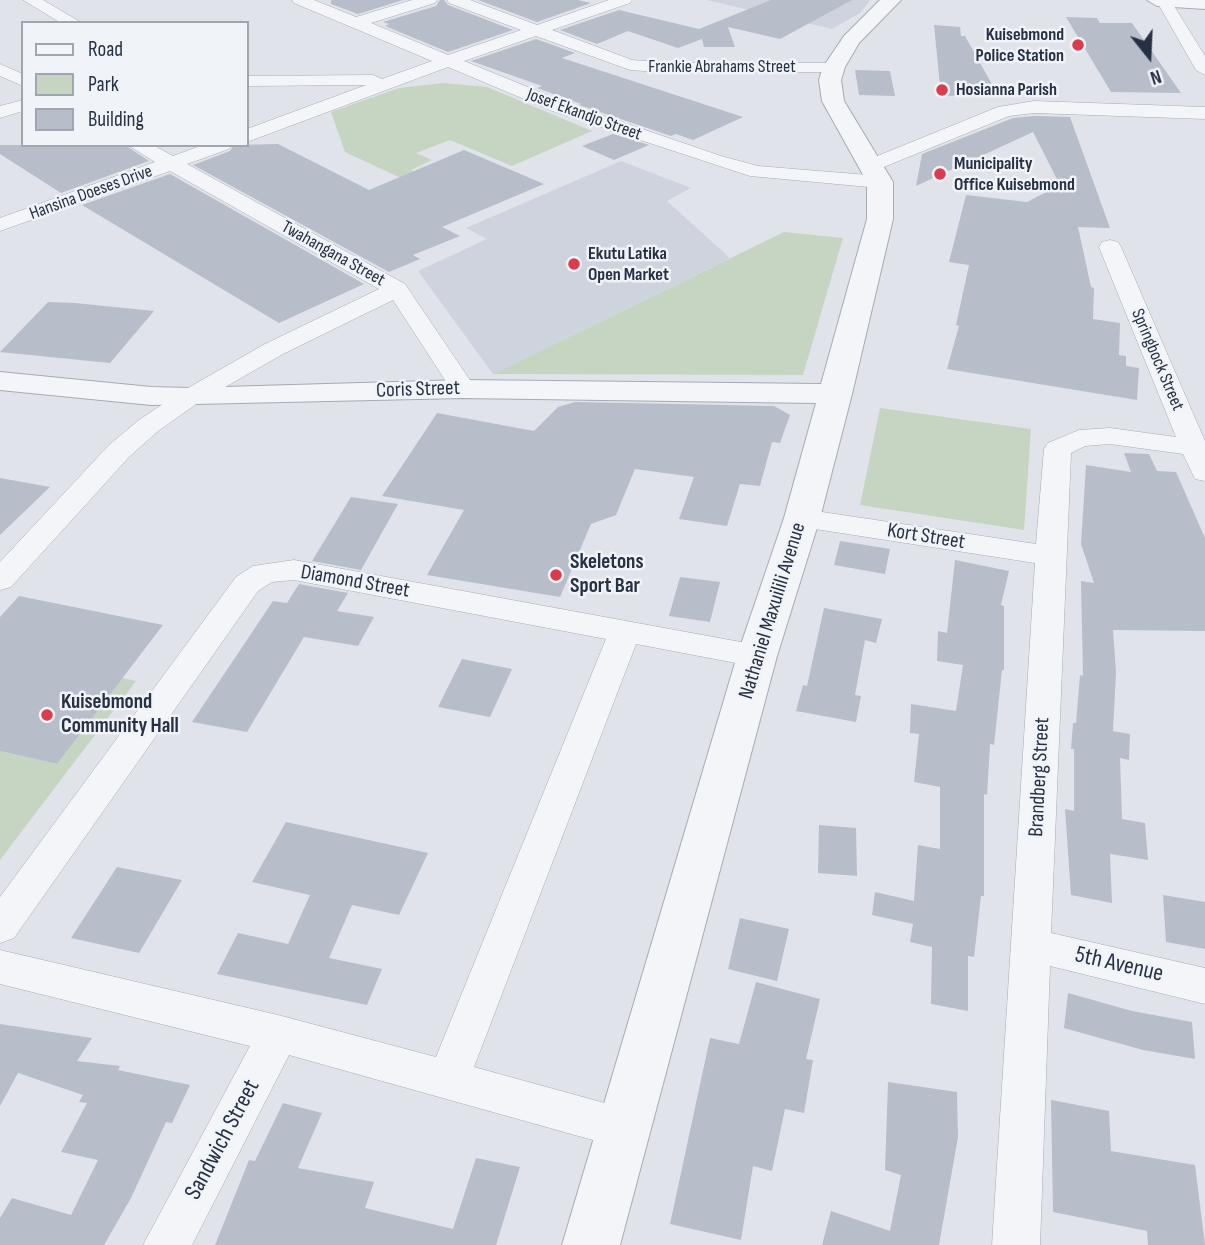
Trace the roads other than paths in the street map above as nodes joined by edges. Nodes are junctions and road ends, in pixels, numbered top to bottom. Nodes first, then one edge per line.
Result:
1 (31, 0) edge
2 (300, 0) edge
3 (429, 0) edge
4 (455, 0) edge
5 (624, 0) edge
6 (1157, 0) edge
7 (1163, 1) edge
8 (888, 3) edge
9 (1205, 4) edge
10 (70, 21) edge
11 (355, 23) junction
12 (538, 30) junction
13 (445, 62) junction
14 (834, 67) junction
15 (0, 69) edge
16 (1205, 70) edge
17 (398, 79) junction
18 (21, 80) edge
19 (248, 81) edge
20 (21, 106) edge
21 (0, 113) edge
22 (1205, 113) edge
23 (248, 136) edge
24 (141, 147) edge
25 (217, 147) edge
26 (171, 164) junction
27 (876, 174) junction
28 (0, 225) edge
29 (1110, 247) dead end
30 (397, 289) junction
31 (0, 381) edge
32 (463, 389) junction
33 (836, 394) junction
34 (190, 397) junction
35 (1199, 460) edge
36 (802, 518) junction
37 (1050, 556) junction
38 (0, 580) edge
39 (625, 631) junction
40 (757, 656) junction
41 (0, 927) edge
42 (1033, 945) junction
43 (0, 967) edge
44 (1205, 986) edge
45 (278, 1034) junction
46 (448, 1080) junction
47 (625, 1128) junction
48 (167, 1245) edge
49 (591, 1245) edge
50 (1016, 1245) edge

1 - 10 street
2 - 11 street, Josef Ekandjo Street
3 - 11 street
4 - 12 street, Frankie Abrahams Street
5 - 12 street
6 - 7 street
7 - 9 street
7 - 16 street
8 - 14 street
11 - 13 street, Josef Ekandjo Street
12 - 13 street
12 - 14 street, Frankie Abrahams Street
13 - 17 street
13 - 27 street, Josef Ekandjo Street
14 - 27 street
15 - 18 street
17 - 19 street
17 - 23 street
20 - 21 street
22 - 27 street
24 - 26 street, Twahangana Street
25 - 26 street, Hansina Doeses Drive
26 - 28 street, Hansina Doeses Drive
26 - 30 street, Twahangana Street
27 - 33 street, Nathaniel Maxuilili Avenue
29 - 35 street, Springbock Street
30 - 32 street
30 - 34 street, Twahangana Street
31 - 34 street, Coris Street
32 - 33 street, Coris Street
32 - 34 street, Coris Street
33 - 36 street, Nathaniel Maxuilili Avenue
34 - 38 street, Twahangana Street
35 - 37 street, Brandberg Street
36 - 37 street, Kort Street
36 - 40 street, Nathaniel Maxuilili Avenue
37 - 42 street, Brandberg Street
39 - 40 street, Diamond Street
39 - 41 street, Diamond Street
39 - 46 street
40 - 47 street, Nathaniel Maxuilili Avenue
42 - 44 street, 5th Avenue
42 - 50 street, Brandberg Street
43 - 45 street
45 - 46 street
45 - 48 street, Sandwich Street
46 - 47 street
47 - 49 street, Nathaniel Maxuilili Avenue

